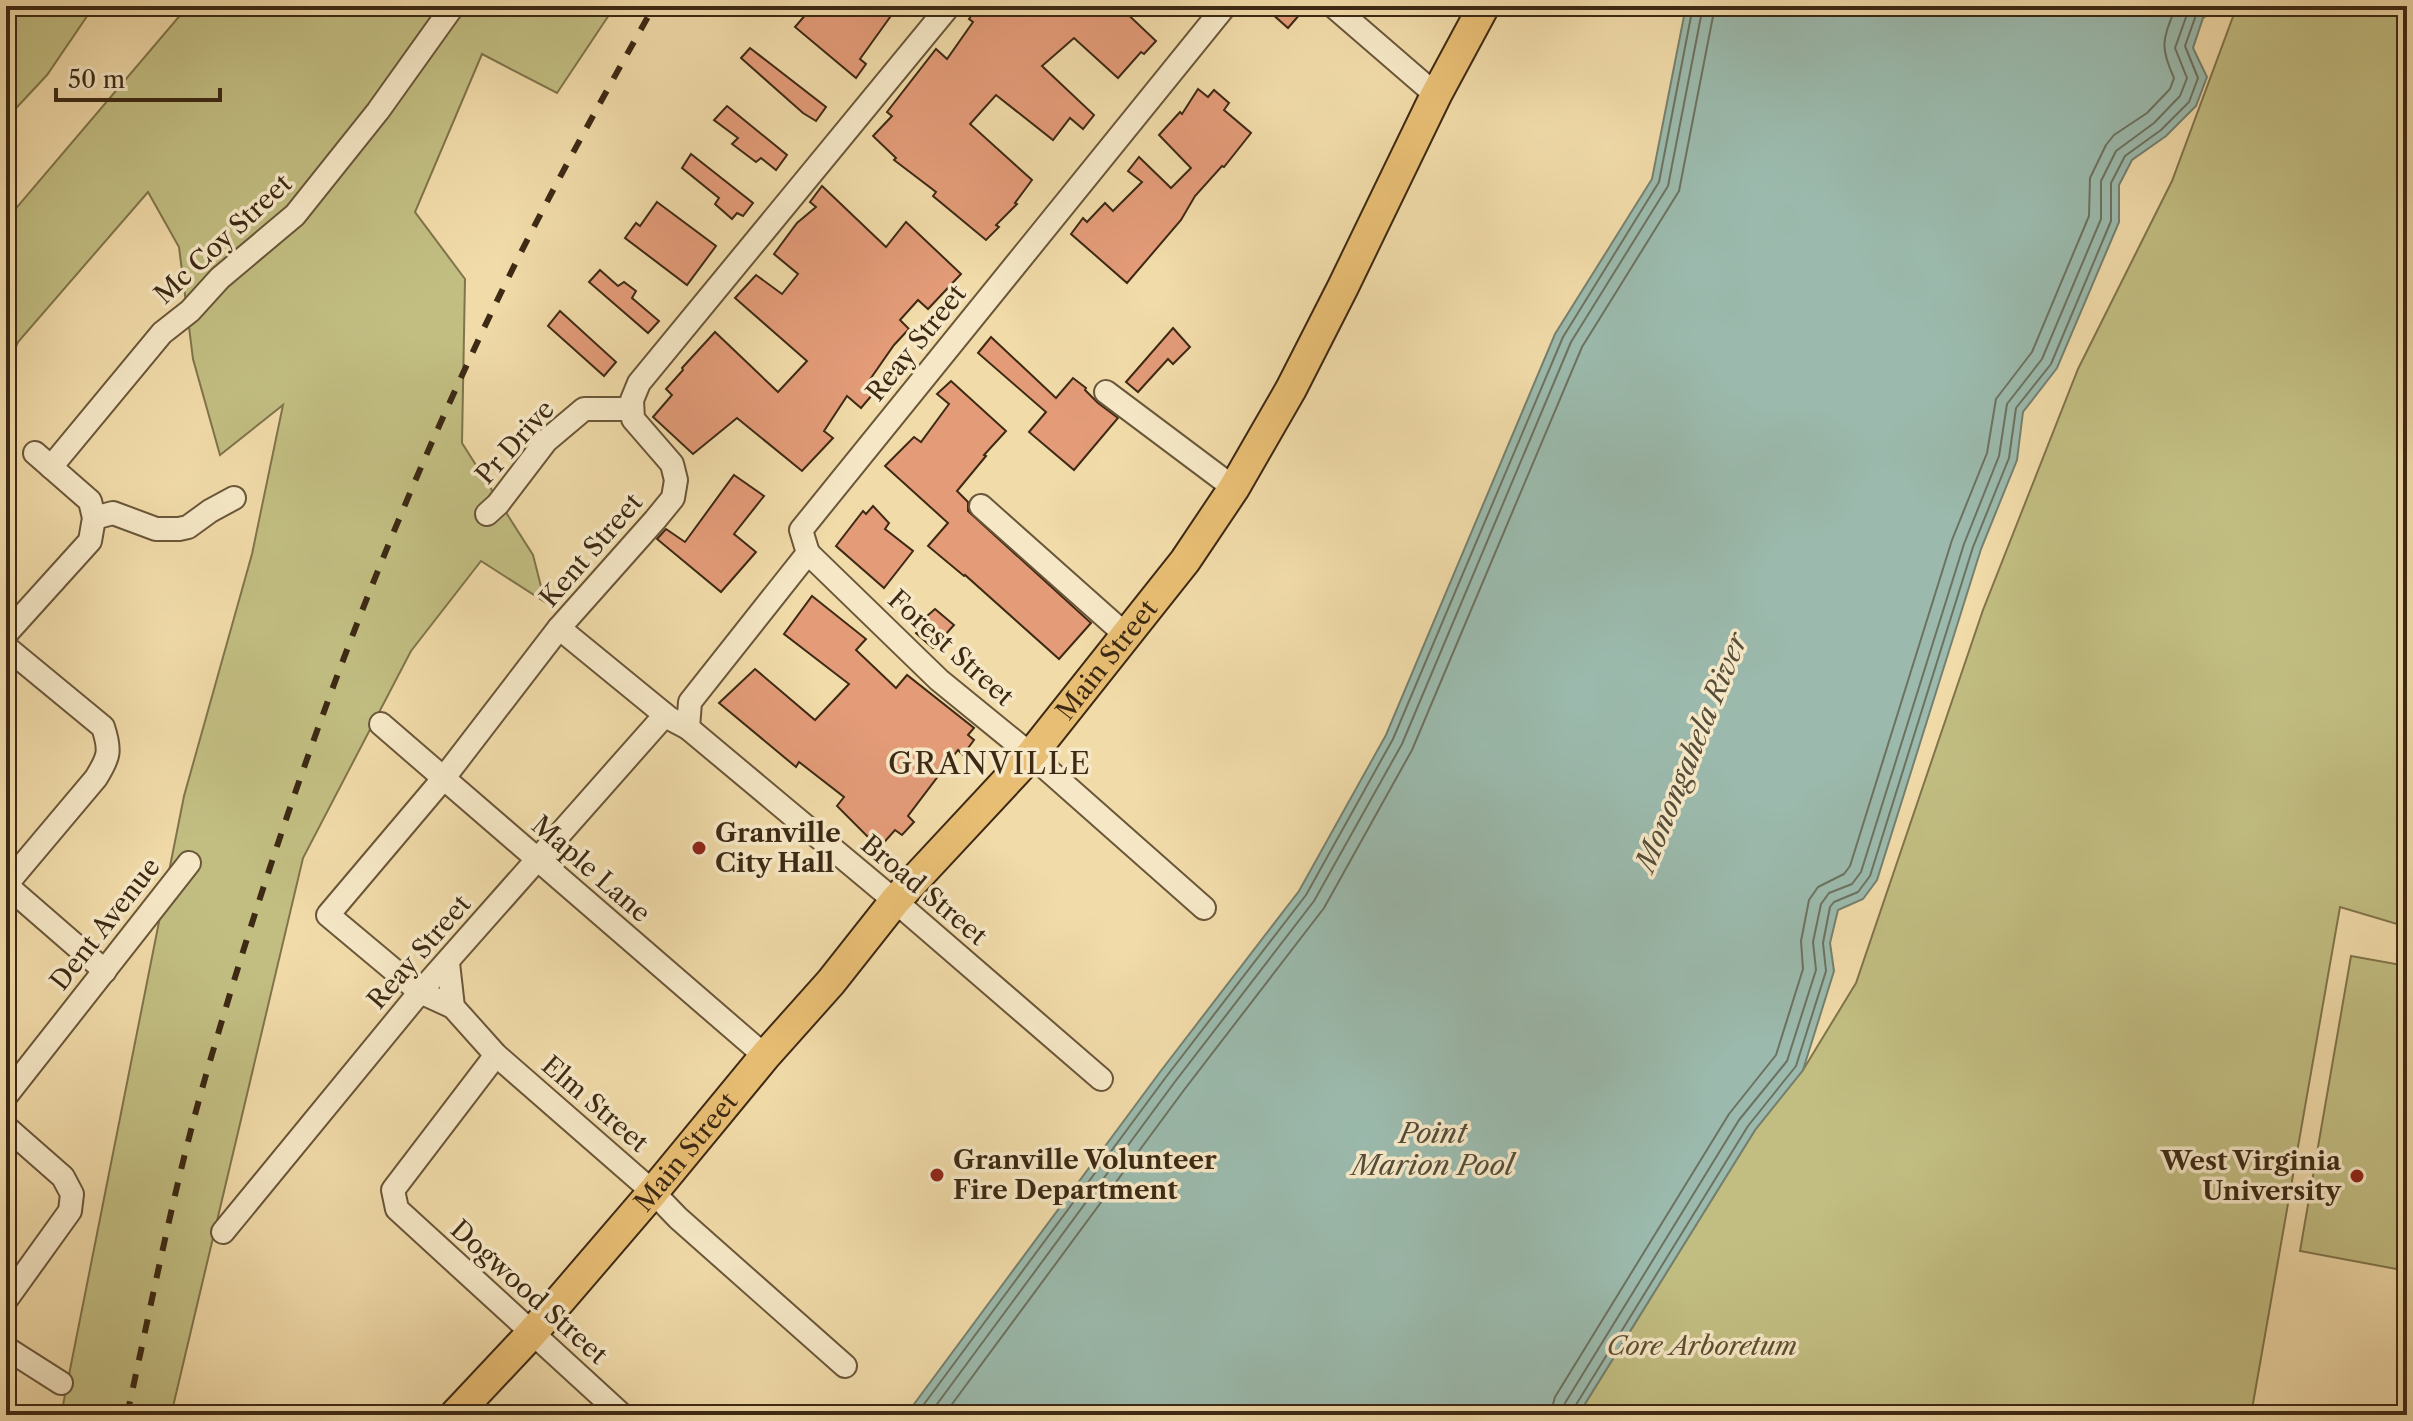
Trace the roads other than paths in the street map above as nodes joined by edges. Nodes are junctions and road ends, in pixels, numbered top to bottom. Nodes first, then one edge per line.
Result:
1 (453, 6) edge
2 (949, 6) edge
3 (1225, 6) edge
4 (1333, 6) edge
5 (1484, 6) edge
6 (1436, 95) junction
7 (1106, 392) dead end
8 (632, 409) junction
9 (1234, 488) junction
10 (234, 498) dead end
11 (981, 506) dead end
12 (487, 514) dead end
13 (94, 518) junction
14 (808, 553) junction
15 (559, 628) junction
16 (6, 634) edge
17 (1127, 636) junction
18 (6, 647) edge
19 (665, 715) junction
20 (381, 724) dead end
21 (688, 728) junction
22 (1031, 755) junction
23 (443, 779) junction
24 (536, 859) junction
25 (189, 863) dead end
26 (6, 885) edge
27 (895, 901) junction
28 (1204, 908) dead end
29 (448, 963) junction
30 (105, 971) junction
31 (420, 992) junction
32 (453, 1007) junction
33 (496, 1055) junction
34 (765, 1056) junction
35 (1101, 1079) dead end
36 (6, 1096) edge
37 (6, 1127) edge
38 (653, 1192) junction
39 (223, 1232) dead end
40 (6, 1300) edge
41 (532, 1333) junction
42 (6, 1348) edge
43 (845, 1366) dead end
44 (61, 1383) dead end
45 (455, 1415) edge
46 (622, 1415) edge

1 - 13 street, Mc Coy Street
2 - 8 street
3 - 14 street, Reay Street
4 - 6 street
5 - 6 main road, Main Street
6 - 9 main road, Main Street
7 - 9 street
8 - 12 street, Pr Drive
8 - 15 street, Kent Street
9 - 17 main road, Main Street
10 - 13 street
11 - 17 street
13 - 16 street
14 - 21 street
14 - 22 street, Forest Street
15 - 19 street, Broad Street
15 - 23 street, Kent Street
17 - 22 main road, Main Street
18 - 26 street
19 - 21 street, Broad Street
19 - 24 street, Reay Street
20 - 23 street, Maple Lane
21 - 27 street, Broad Street
22 - 27 main road, Main Street
22 - 28 street, Forest Street
23 - 24 street, Maple Lane
23 - 31 street, Kent Street
24 - 29 street, Reay Street
24 - 34 street, Maple Lane
25 - 30 street, Dent Avenue
26 - 30 street
27 - 34 main road, Main Street
27 - 35 street, Broad Street
29 - 31 street, Reay Street
29 - 32 street
30 - 36 street, Dent Avenue
31 - 32 street
31 - 39 street, Reay Street
32 - 33 street, Elm Street
33 - 38 street, Elm Street
33 - 41 street, Dogwood Street
34 - 38 main road, Main Street
37 - 40 street
38 - 41 main road, Main Street
38 - 43 street, Elm Street
41 - 45 main road, Main Street
41 - 46 street, Dogwood Street
42 - 44 street

